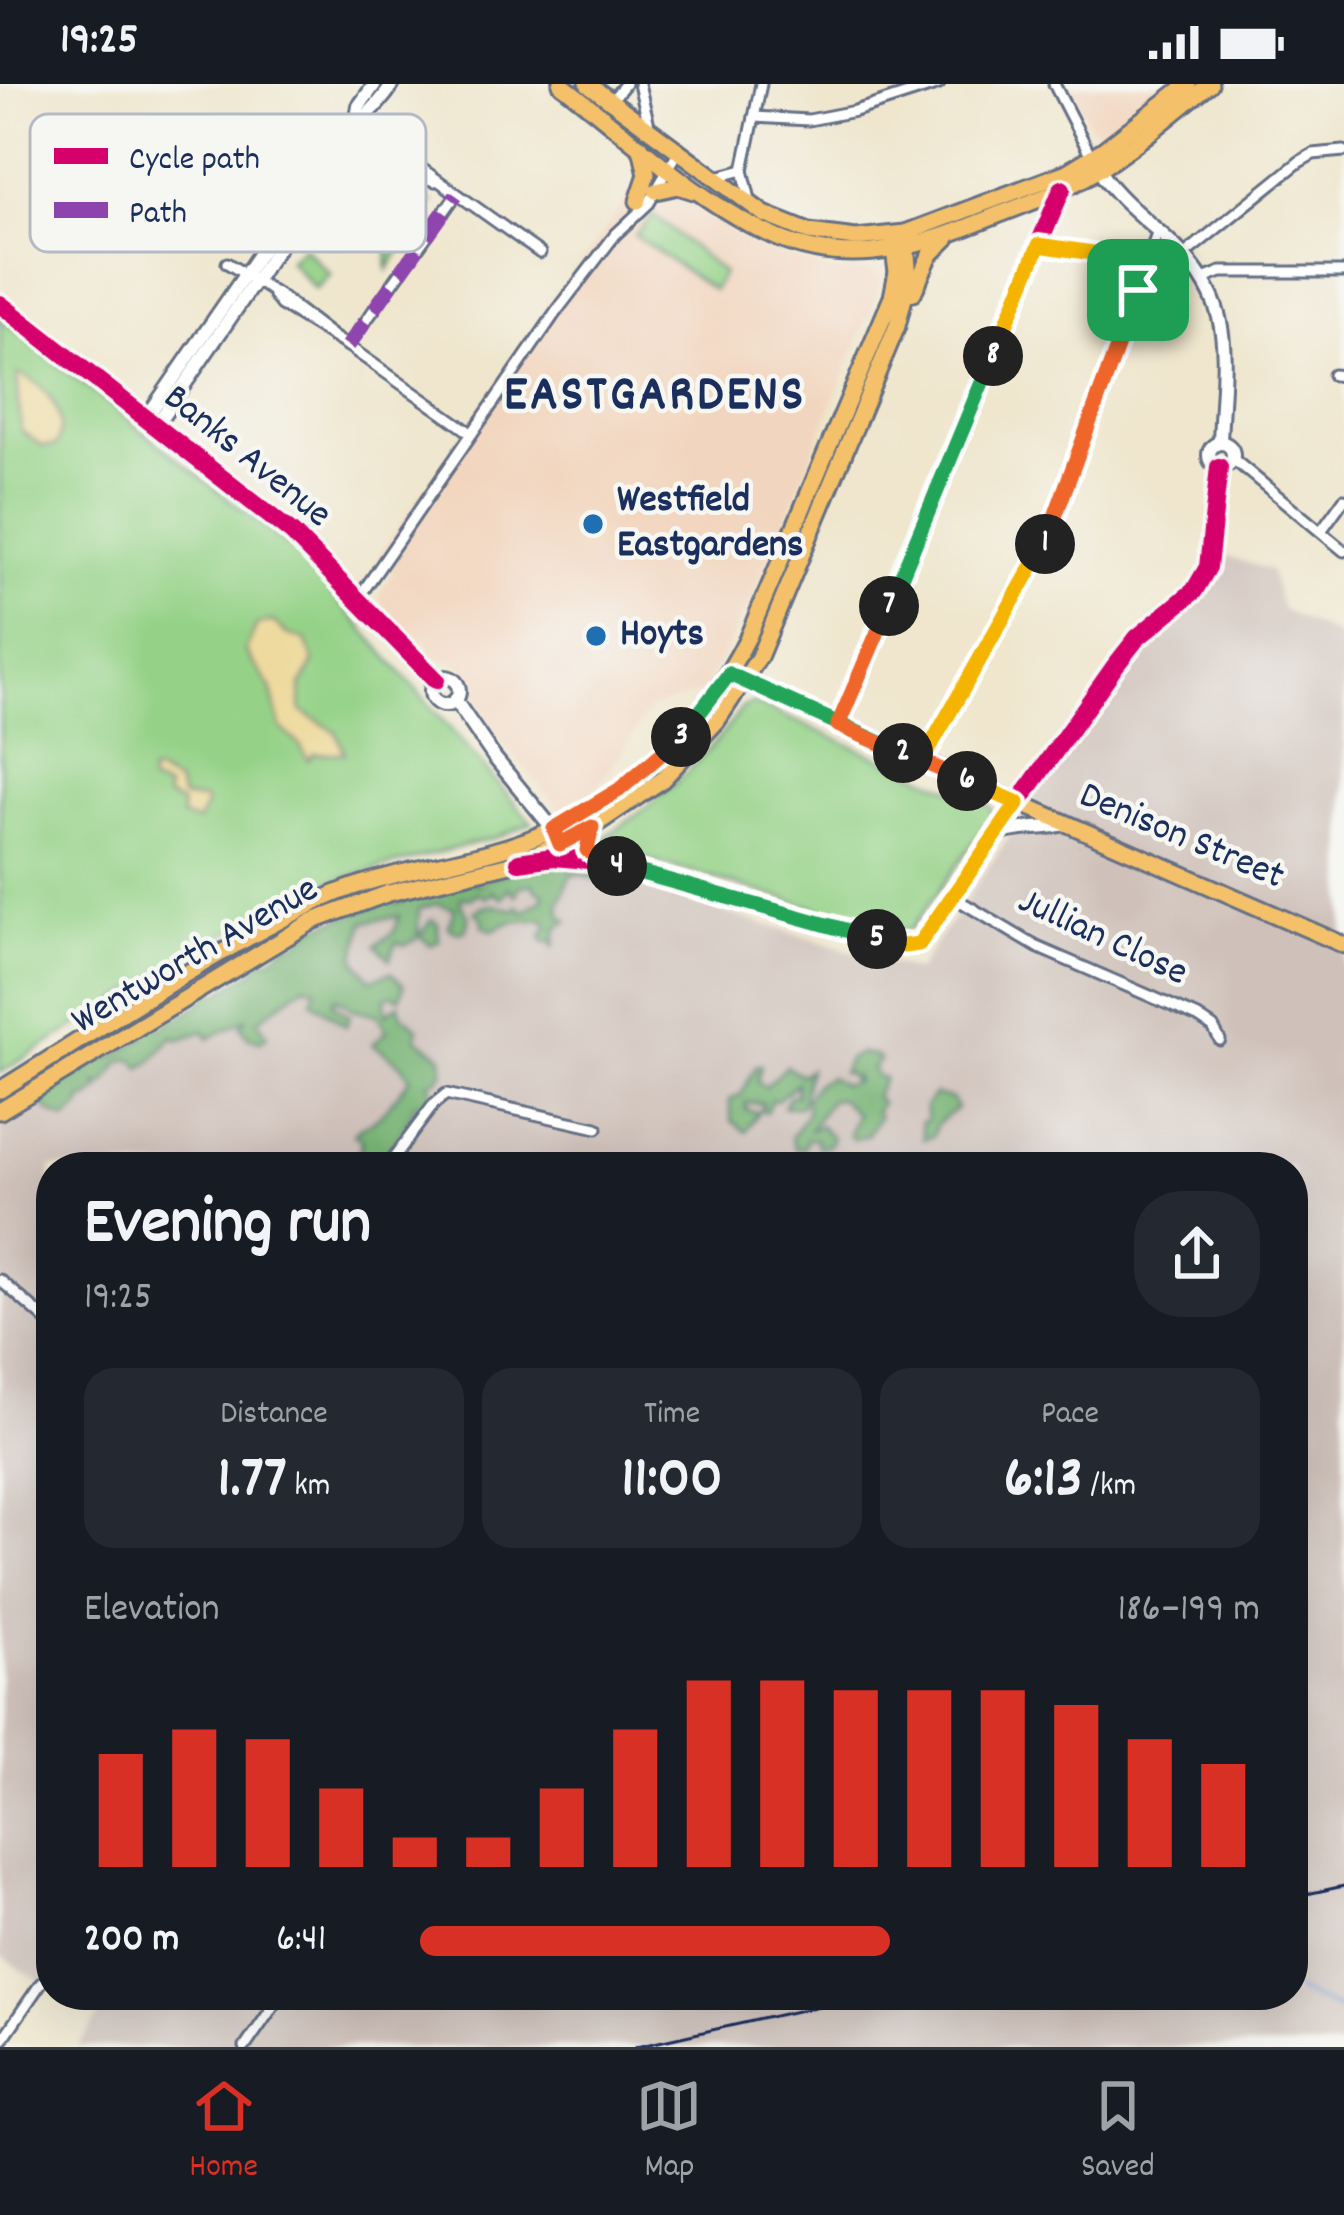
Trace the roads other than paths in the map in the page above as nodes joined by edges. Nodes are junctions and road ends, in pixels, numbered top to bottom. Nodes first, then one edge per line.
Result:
1 (375, 84) edge
2 (394, 84) edge
3 (561, 84) edge
4 (588, 84) edge
5 (625, 84) edge
6 (639, 84) edge
7 (761, 84) edge
8 (939, 84) edge
9 (1054, 84) edge
10 (1188, 84) edge
11 (1210, 84) edge
12 (611, 101) junction
13 (358, 114) edge
14 (372, 114) edge
15 (754, 117) junction
16 (644, 137) junction
17 (1344, 152) edge
18 (671, 161) junction
19 (1095, 164) junction
20 (743, 170) junction
21 (426, 177) edge
22 (708, 185) junction
23 (1063, 188) junction
24 (656, 191) junction
25 (456, 195) junction
26 (1037, 200) junction
27 (638, 201) junction
28 (751, 206) junction
29 (1049, 219) junction
30 (1159, 231) junction
31 (954, 232) junction
32 (615, 235) junction
33 (426, 237) edge
34 (901, 242) junction
35 (1039, 245) junction
36 (266, 252) edge
37 (415, 252) edge
38 (540, 253) dead end
39 (1185, 254) junction
40 (862, 255) junction
41 (227, 263) dead end
42 (1344, 272) edge
43 (249, 279) junction
44 (1203, 279) junction
45 (1138, 290) junction
46 (0, 304) edge
47 (889, 324) junction
48 (348, 346) junction
49 (150, 423) junction
50 (471, 433) junction
51 (1220, 443) junction
52 (1233, 459) junction
53 (1219, 467) junction
54 (1344, 499) edge
55 (1322, 531) junction
56 (1344, 551) edge
57 (357, 600) junction
58 (729, 674) junction
59 (744, 683) junction
60 (838, 725) junction
61 (922, 761) junction
62 (1018, 803) junction
63 (1065, 824) junction
64 (592, 827) junction
65 (997, 834) junction
66 (557, 837) junction
67 (601, 861) junction
68 (519, 862) junction
69 (953, 897) junction
70 (1344, 945) edge
71 (1220, 1040) dead end
72 (0, 1090) edge
73 (0, 1111) edge
74 (597, 1128) dead end
75 (398, 1152) edge
76 (0, 1280) edge
77 (36, 1311) edge
78 (36, 1990) edge
79 (271, 2010) edge
80 (1, 2040) edge
81 (245, 2047) edge

1 - 13 street
2 - 14 street
3 - 16 main road
4 - 12 main road
5 - 12 street
6 - 16 street
7 - 15 street
8 - 15 street
9 - 19 street
10 - 19 main road
11 - 19 main road
12 - 16 main road
15 - 20 street
16 - 18 main road
16 - 27 main road
17 - 39 street
18 - 22 main road
18 - 24 street
18 - 27 street
19 - 23 main road
19 - 30 street
19 - 34 main road
20 - 22 street
20 - 28 street
21 - 25 street
22 - 24 main road
22 - 28 main road
22 - 40 main road
23 - 26 main road
23 - 29 street
24 - 32 street
25 - 33 street
25 - 38 street
26 - 29 street
26 - 31 main road
27 - 32 street
28 - 34 main road
29 - 35 street
30 - 39 street
30 - 45 street
31 - 34 main road
31 - 47 main road
32 - 50 street
34 - 40 main road
34 - 47 main road, Wentworth Avenue
35 - 45 street
35 - 60 street
36 - 43 street
37 - 48 street
39 - 44 street
40 - 47 main road
41 - 43 street
42 - 44 street
43 - 48 street
43 - 49 street
44 - 51 street
45 - 61 street
46 - 49 street, Banks Avenue
47 - 58 main road, Wentworth Avenue
47 - 59 main road, Wentworth Avenue
48 - 50 street
49 - 57 street, Banks Avenue
50 - 57 street
51 - 52 street
51 - 53 street
52 - 53 street
52 - 55 street
53 - 62 street
54 - 55 street
55 - 56 street
57 - 66 street, Banks Avenue
58 - 59 main road, Denison Street
58 - 66 main road, Wentworth Avenue
59 - 60 main road, Denison Street
59 - 64 main road, Wentworth Avenue
60 - 61 main road, Denison Street
61 - 62 main road, Denison Street
62 - 63 main road, Denison Street
62 - 65 street
63 - 65 street
63 - 70 main road, Denison Street
64 - 66 main road, Wentworth Avenue
64 - 67 street
65 - 69 street
66 - 68 main road, Wentworth Avenue
66 - 72 main road, Wentworth Avenue
67 - 68 street
67 - 69 street
68 - 73 main road, Wentworth Avenue
69 - 71 street, Jullian Close
74 - 75 street
76 - 77 street
78 - 80 street
79 - 81 street

